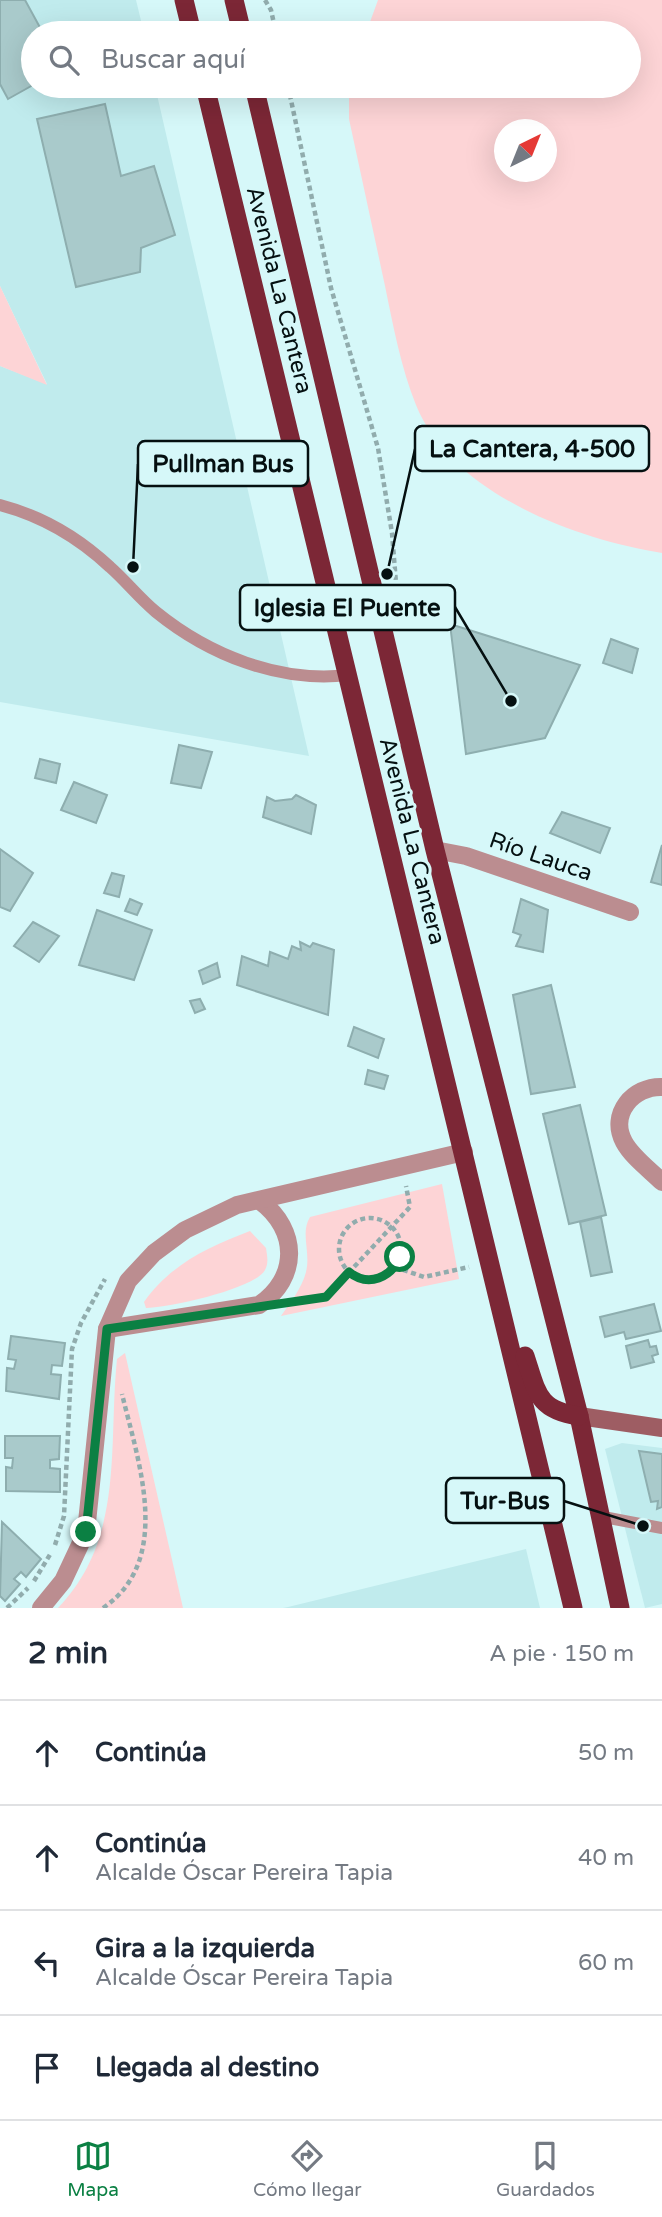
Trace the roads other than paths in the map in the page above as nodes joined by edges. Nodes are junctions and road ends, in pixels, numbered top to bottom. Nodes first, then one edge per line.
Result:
1 (184, 0) edge
2 (234, 0) edge
3 (189, 21) edge
4 (239, 21) edge
5 (208, 98) edge
6 (257, 98) edge
7 (0, 505) edge
8 (348, 675) junction
9 (435, 850) junction
10 (631, 912) dead end
11 (662, 1087) edge
12 (464, 1152) junction
13 (662, 1182) edge
14 (260, 1201) junction
15 (501, 1304) junction
16 (107, 1329) junction
17 (579, 1416) junction
18 (662, 1427) edge
19 (598, 1516) junction
20 (662, 1528) edge
21 (41, 1608) edge
22 (573, 1608) edge
23 (620, 1608) edge

1 - 3 highway
2 - 4 highway
5 - 8 highway, Avenida La Cantera
6 - 9 highway, Avenida La Cantera
7 - 8 lane
8 - 12 highway, Avenida La Cantera
9 - 10 street, Río Lauca
9 - 17 highway, Avenida La Cantera
11 - 13 street
12 - 14 street
12 - 15 highway, Avenida La Cantera
14 - 16 street
14 - 16 street
15 - 17 highway
15 - 22 highway, Avenida La Cantera
16 - 21 street
17 - 18 main road
17 - 19 highway, Avenida La Cantera
19 - 20 lane
19 - 23 highway, Avenida La Cantera

